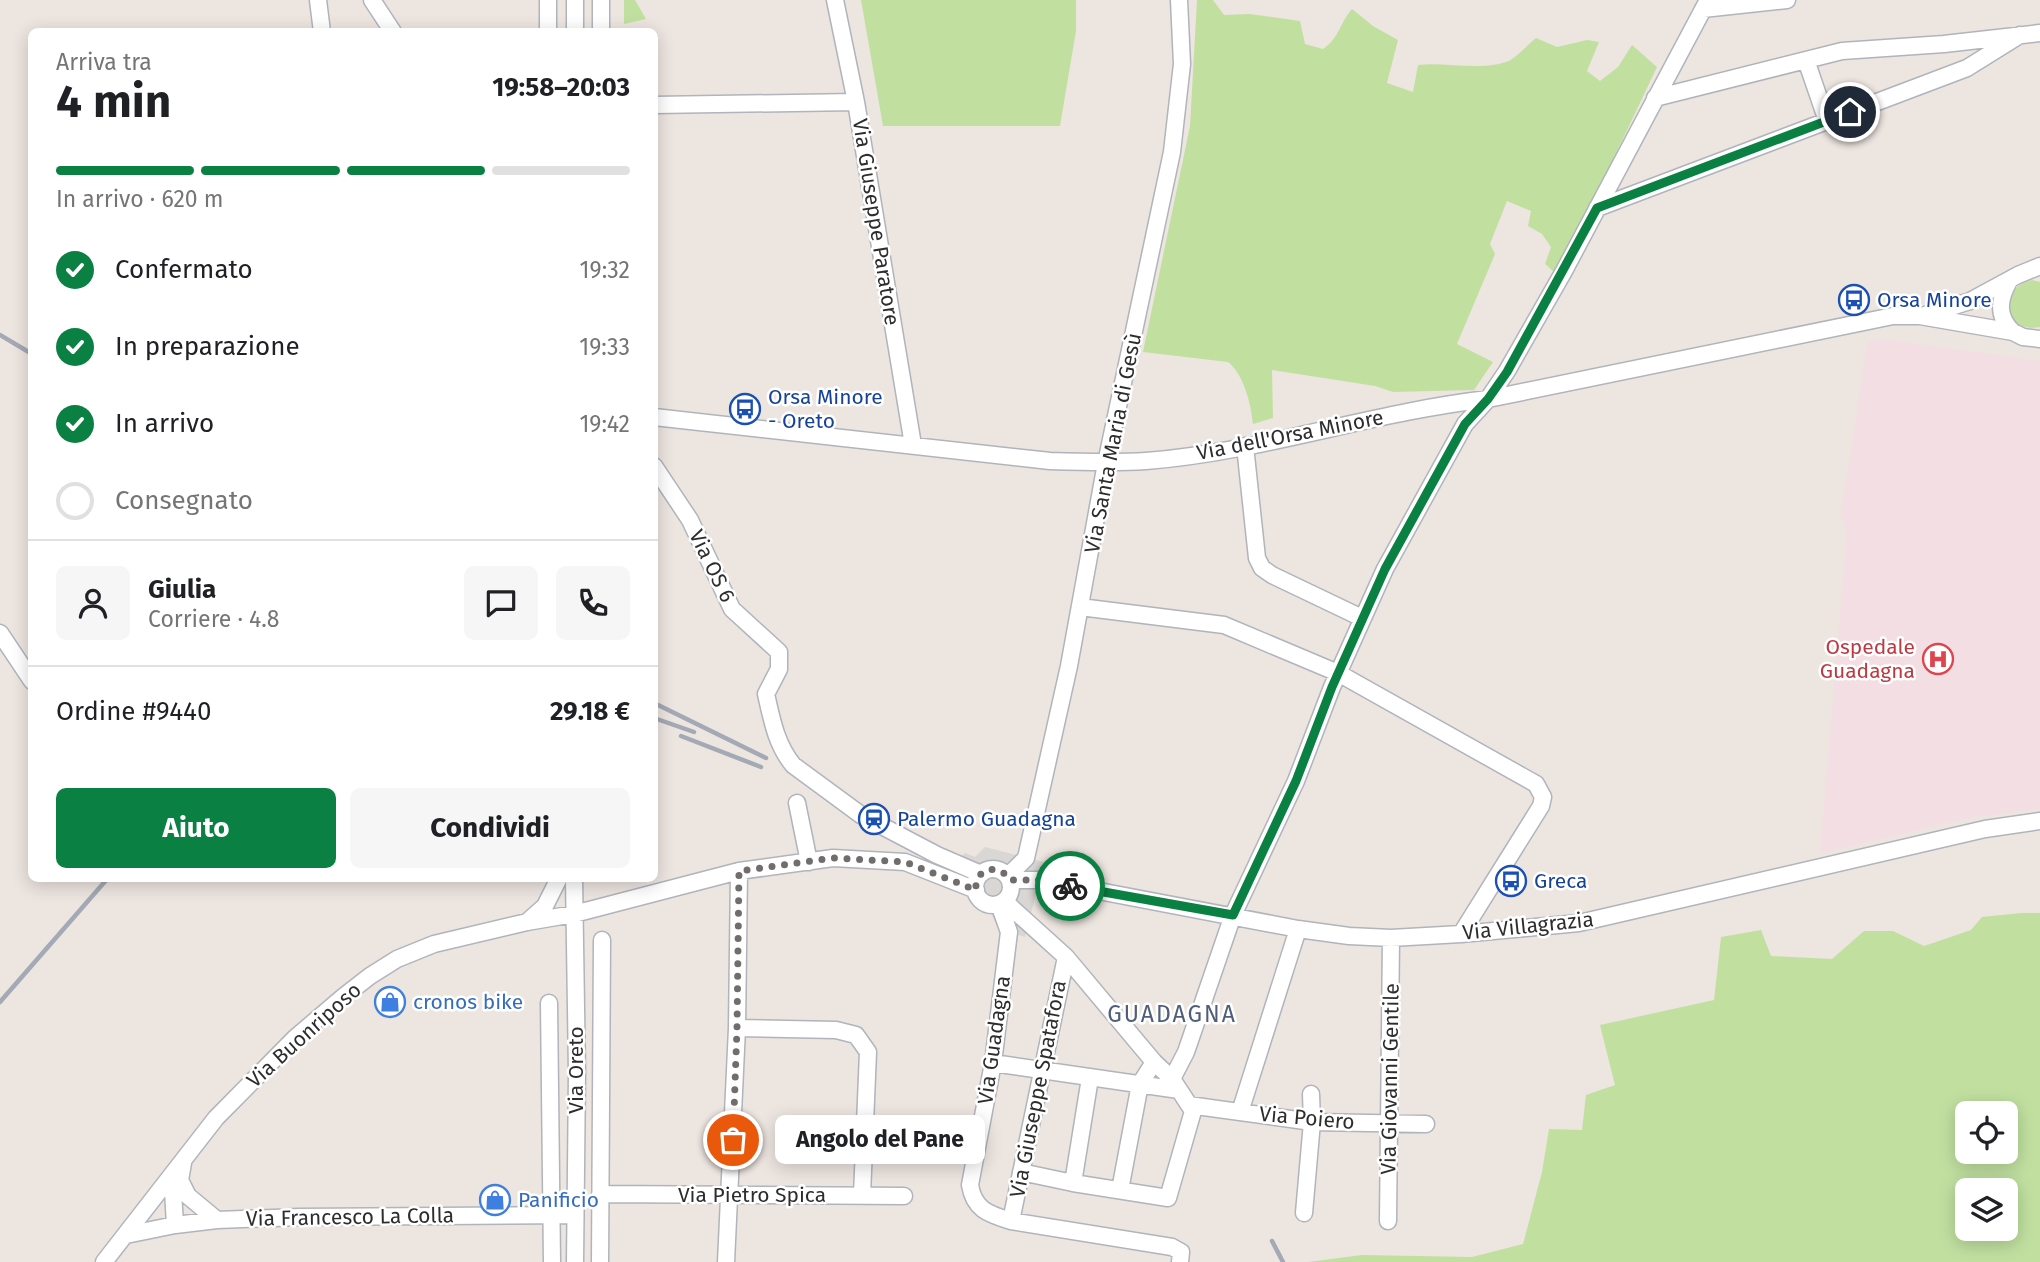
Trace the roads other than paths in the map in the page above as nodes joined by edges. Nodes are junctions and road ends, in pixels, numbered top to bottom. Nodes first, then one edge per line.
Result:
1 (318, 0) edge
2 (372, 0) edge
3 (548, 0) edge
4 (575, 0) edge
5 (601, 0) edge
6 (835, 0) edge
7 (1179, 0) edge
8 (1787, 0) edge
9 (1706, 4) edge
10 (322, 28) edge
11 (390, 28) edge
12 (548, 28) edge
13 (575, 28) edge
14 (601, 28) edge
15 (2040, 33) edge
16 (2020, 35) junction
17 (1806, 60) junction
18 (1655, 98) junction
19 (856, 102) junction
20 (658, 105) edge
21 (1827, 121) junction
22 (1597, 208) junction
23 (2036, 270) edge
24 (2009, 281) junction
25 (1920, 316) junction
26 (2013, 331) junction
27 (2039, 338) edge
28 (1488, 399) junction
29 (658, 417) edge
30 (913, 444) junction
31 (1245, 446) junction
32 (1106, 463) junction
33 (658, 472) edge
34 (1080, 607) junction
35 (1362, 618) junction
36 (0, 633) edge
37 (1338, 673) junction
38 (28, 675) edge
39 (797, 803) dead end
40 (2040, 821) edge
41 (809, 862) junction
42 (739, 871) junction
43 (981, 874) junction
44 (1009, 878) junction
45 (557, 882) edge
46 (574, 882) edge
47 (976, 890) junction
48 (1002, 902) junction
49 (574, 914) junction
50 (1233, 915) junction
51 (527, 922) junction
52 (1298, 929) junction
53 (1461, 934) junction
54 (1391, 938) junction
55 (602, 940) dead end
56 (1066, 957) junction
57 (548, 1003) dead end
58 (737, 1028) junction
59 (1154, 1062) junction
60 (993, 1063) junction
61 (1042, 1071) junction
62 (577, 1073) junction
63 (550, 1074) junction
64 (601, 1074) junction
65 (1090, 1078) junction
66 (1140, 1084) junction
67 (1176, 1084) junction
68 (1311, 1094) dead end
69 (1191, 1108) junction
70 (1240, 1112) junction
71 (1312, 1122) junction
72 (1390, 1123) junction
73 (1426, 1124) dead end
74 (183, 1160) junction
75 (1021, 1172) junction
76 (1073, 1183) junction
77 (1120, 1190) junction
78 (600, 1194) junction
79 (862, 1195) junction
80 (730, 1196) junction
81 (904, 1196) dead end
82 (1304, 1213) dead end
83 (551, 1215) junction
84 (575, 1215) junction
85 (217, 1220) junction
86 (1011, 1221) junction
87 (1388, 1221) dead end
88 (175, 1225) junction
89 (126, 1235) junction
90 (104, 1262) edge
91 (551, 1262) edge
92 (575, 1262) edge
93 (600, 1262) edge
94 (726, 1262) edge
95 (1180, 1262) edge

1 - 10 street
2 - 11 street
3 - 12 street
4 - 13 street
5 - 14 street
6 - 19 street, Via Giuseppe Paratore
7 - 32 street, Via Santa Maria di Gesù
8 - 9 street
9 - 18 street
15 - 16 street
16 - 17 street
16 - 21 street
17 - 18 street
17 - 21 street
18 - 22 street
19 - 20 street
19 - 30 street, Via Giuseppe Paratore
21 - 22 street
22 - 28 street
23 - 24 street
24 - 25 street
24 - 26 street
25 - 26 street
25 - 28 street, Via dell'Orsa Minore
26 - 27 street
28 - 31 street, Via dell'Orsa Minore
28 - 35 street
29 - 30 street, Via dell'Orsa Minore
30 - 32 street, Via dell'Orsa Minore
31 - 32 street, Via dell'Orsa Minore
31 - 35 street
32 - 34 street, Via Santa Maria di Gesù
33 - 43 street, Via OS 6
34 - 37 street
34 - 44 street, Via Santa Maria di Gesù
35 - 37 street
36 - 38 street
37 - 50 street
37 - 53 street
39 - 41 street
40 - 53 street, Via Villagrazia
41 - 42 street
41 - 47 street
42 - 49 street
42 - 58 street
43 - 44 street
43 - 47 street
44 - 48 street
44 - 50 street, Via Villagrazia
45 - 51 street
46 - 49 street, Via Oreto
47 - 48 street
48 - 56 street
48 - 60 street, Via Guadagna
49 - 51 street, Via Buonriposo
49 - 62 street, Via Oreto
50 - 52 street, Via Villagrazia
50 - 67 street
51 - 74 street, Via Buonriposo
52 - 54 street, Via Villagrazia
52 - 70 street
53 - 54 street, Via Villagrazia
54 - 72 street, Via Giovanni Gentile
55 - 64 street, Via Oreto
56 - 59 street
56 - 61 street, Via Giuseppe Spatafora
57 - 63 street, Via Oreto
58 - 79 street
58 - 80 street
59 - 66 street
59 - 67 street
60 - 61 street
60 - 86 street, Via Guadagna
61 - 65 street
61 - 75 street, Via Giuseppe Spatafora
62 - 63 street
62 - 64 street
62 - 84 street, Via Oreto
63 - 83 street, Via Oreto
64 - 78 street, Via Oreto
65 - 66 street
65 - 76 street
66 - 67 street
66 - 77 street
67 - 69 street
68 - 71 street
69 - 70 street, Via Poiero
69 - 77 street
70 - 71 street, Via Poiero
71 - 72 street, Via Poiero
71 - 82 street
72 - 73 street, Via Poiero
72 - 87 street, Via Giovanni Gentile
74 - 85 street
74 - 88 street
74 - 89 street, Via Buonriposo
75 - 76 street
75 - 86 street, Via Giuseppe Spatafora
76 - 77 street
78 - 80 street, Via Pietro Spica
78 - 93 street, Via Oreto
79 - 80 street, Via Pietro Spica
79 - 81 street, Via Pietro Spica
80 - 94 street
83 - 84 street, Via Francesco La Colla
83 - 85 street, Via Francesco La Colla
83 - 91 street, Via Oreto
84 - 92 street, Via Oreto
85 - 88 street, Via Francesco La Colla
86 - 95 street, Via Guadagna
88 - 89 street, Via Francesco La Colla
89 - 90 street, Via Buonriposo

